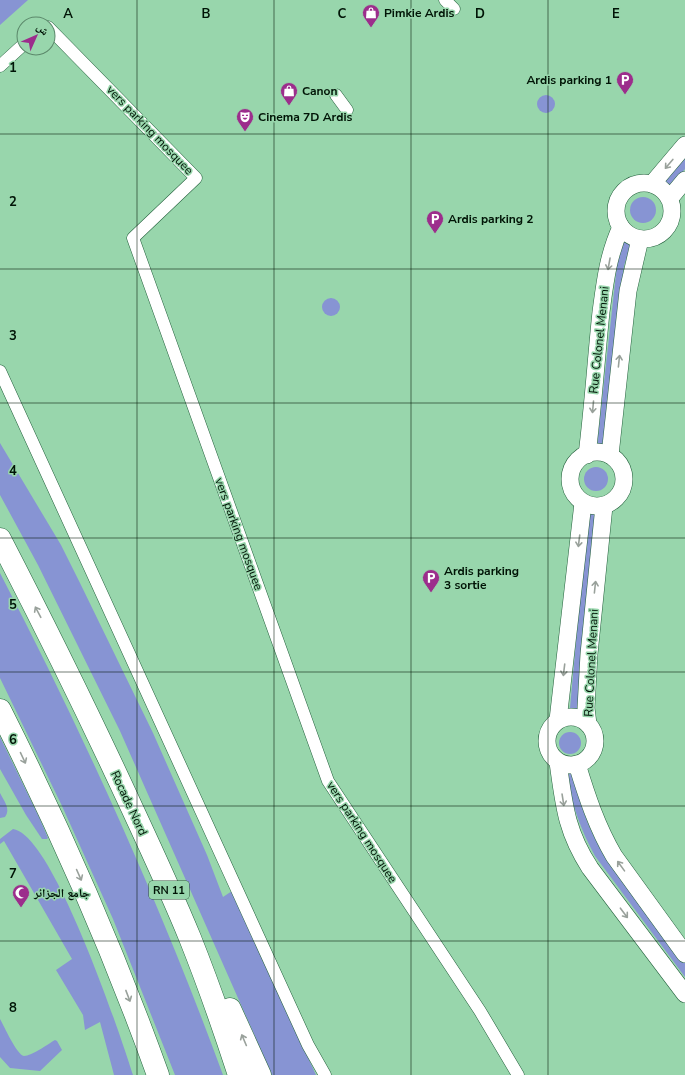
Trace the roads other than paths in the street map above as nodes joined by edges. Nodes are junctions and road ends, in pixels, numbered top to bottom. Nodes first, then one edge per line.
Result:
1 (445, 0) edge
2 (454, 9) dead end
3 (56, 35) edge
4 (16, 51) edge
5 (0, 66) edge
6 (336, 95) dead end
7 (347, 110) dead end
8 (685, 145) edge
9 (685, 180) edge
10 (652, 184) junction
11 (670, 198) junction
12 (621, 227) junction
13 (640, 238) junction
14 (0, 371) edge
15 (587, 455) junction
16 (610, 455) junction
17 (583, 503) junction
18 (604, 506) junction
19 (0, 539) edge
20 (50, 635) junction
21 (0, 710) edge
22 (558, 720) junction
23 (588, 724) junction
24 (558, 762) junction
25 (577, 764) junction
26 (685, 954) edge
27 (685, 994) edge
28 (158, 1075) edge
29 (239, 1075) edge
30 (260, 1075) edge
31 (325, 1075) edge
32 (518, 1075) edge

1 - 2 street
3 - 32 street, vers parking mosquee
4 - 5 street
6 - 7 street
8 -> 10 street
9 - 11 street
10 - 11 street
10 - 12 street
11 - 13 street
12 - 13 street
12 -> 15 street, Rue Colonel Menani
16 -> 13 street, Rue Colonel Menani
14 - 31 street
15 - 16 street
15 - 17 street
16 - 18 street
17 - 18 street
17 -> 22 street, Rue Colonel Menani
23 -> 18 street, Rue Colonel Menani
20 -> 19 highway, Rocade Nord / RN 11
20 - 29 highway, Rocade Nord / RN 11
30 -> 20 highway
21 -> 28 highway
22 - 23 street
22 - 24 street
23 - 25 street
24 - 25 street
24 -> 27 street
26 -> 25 street

